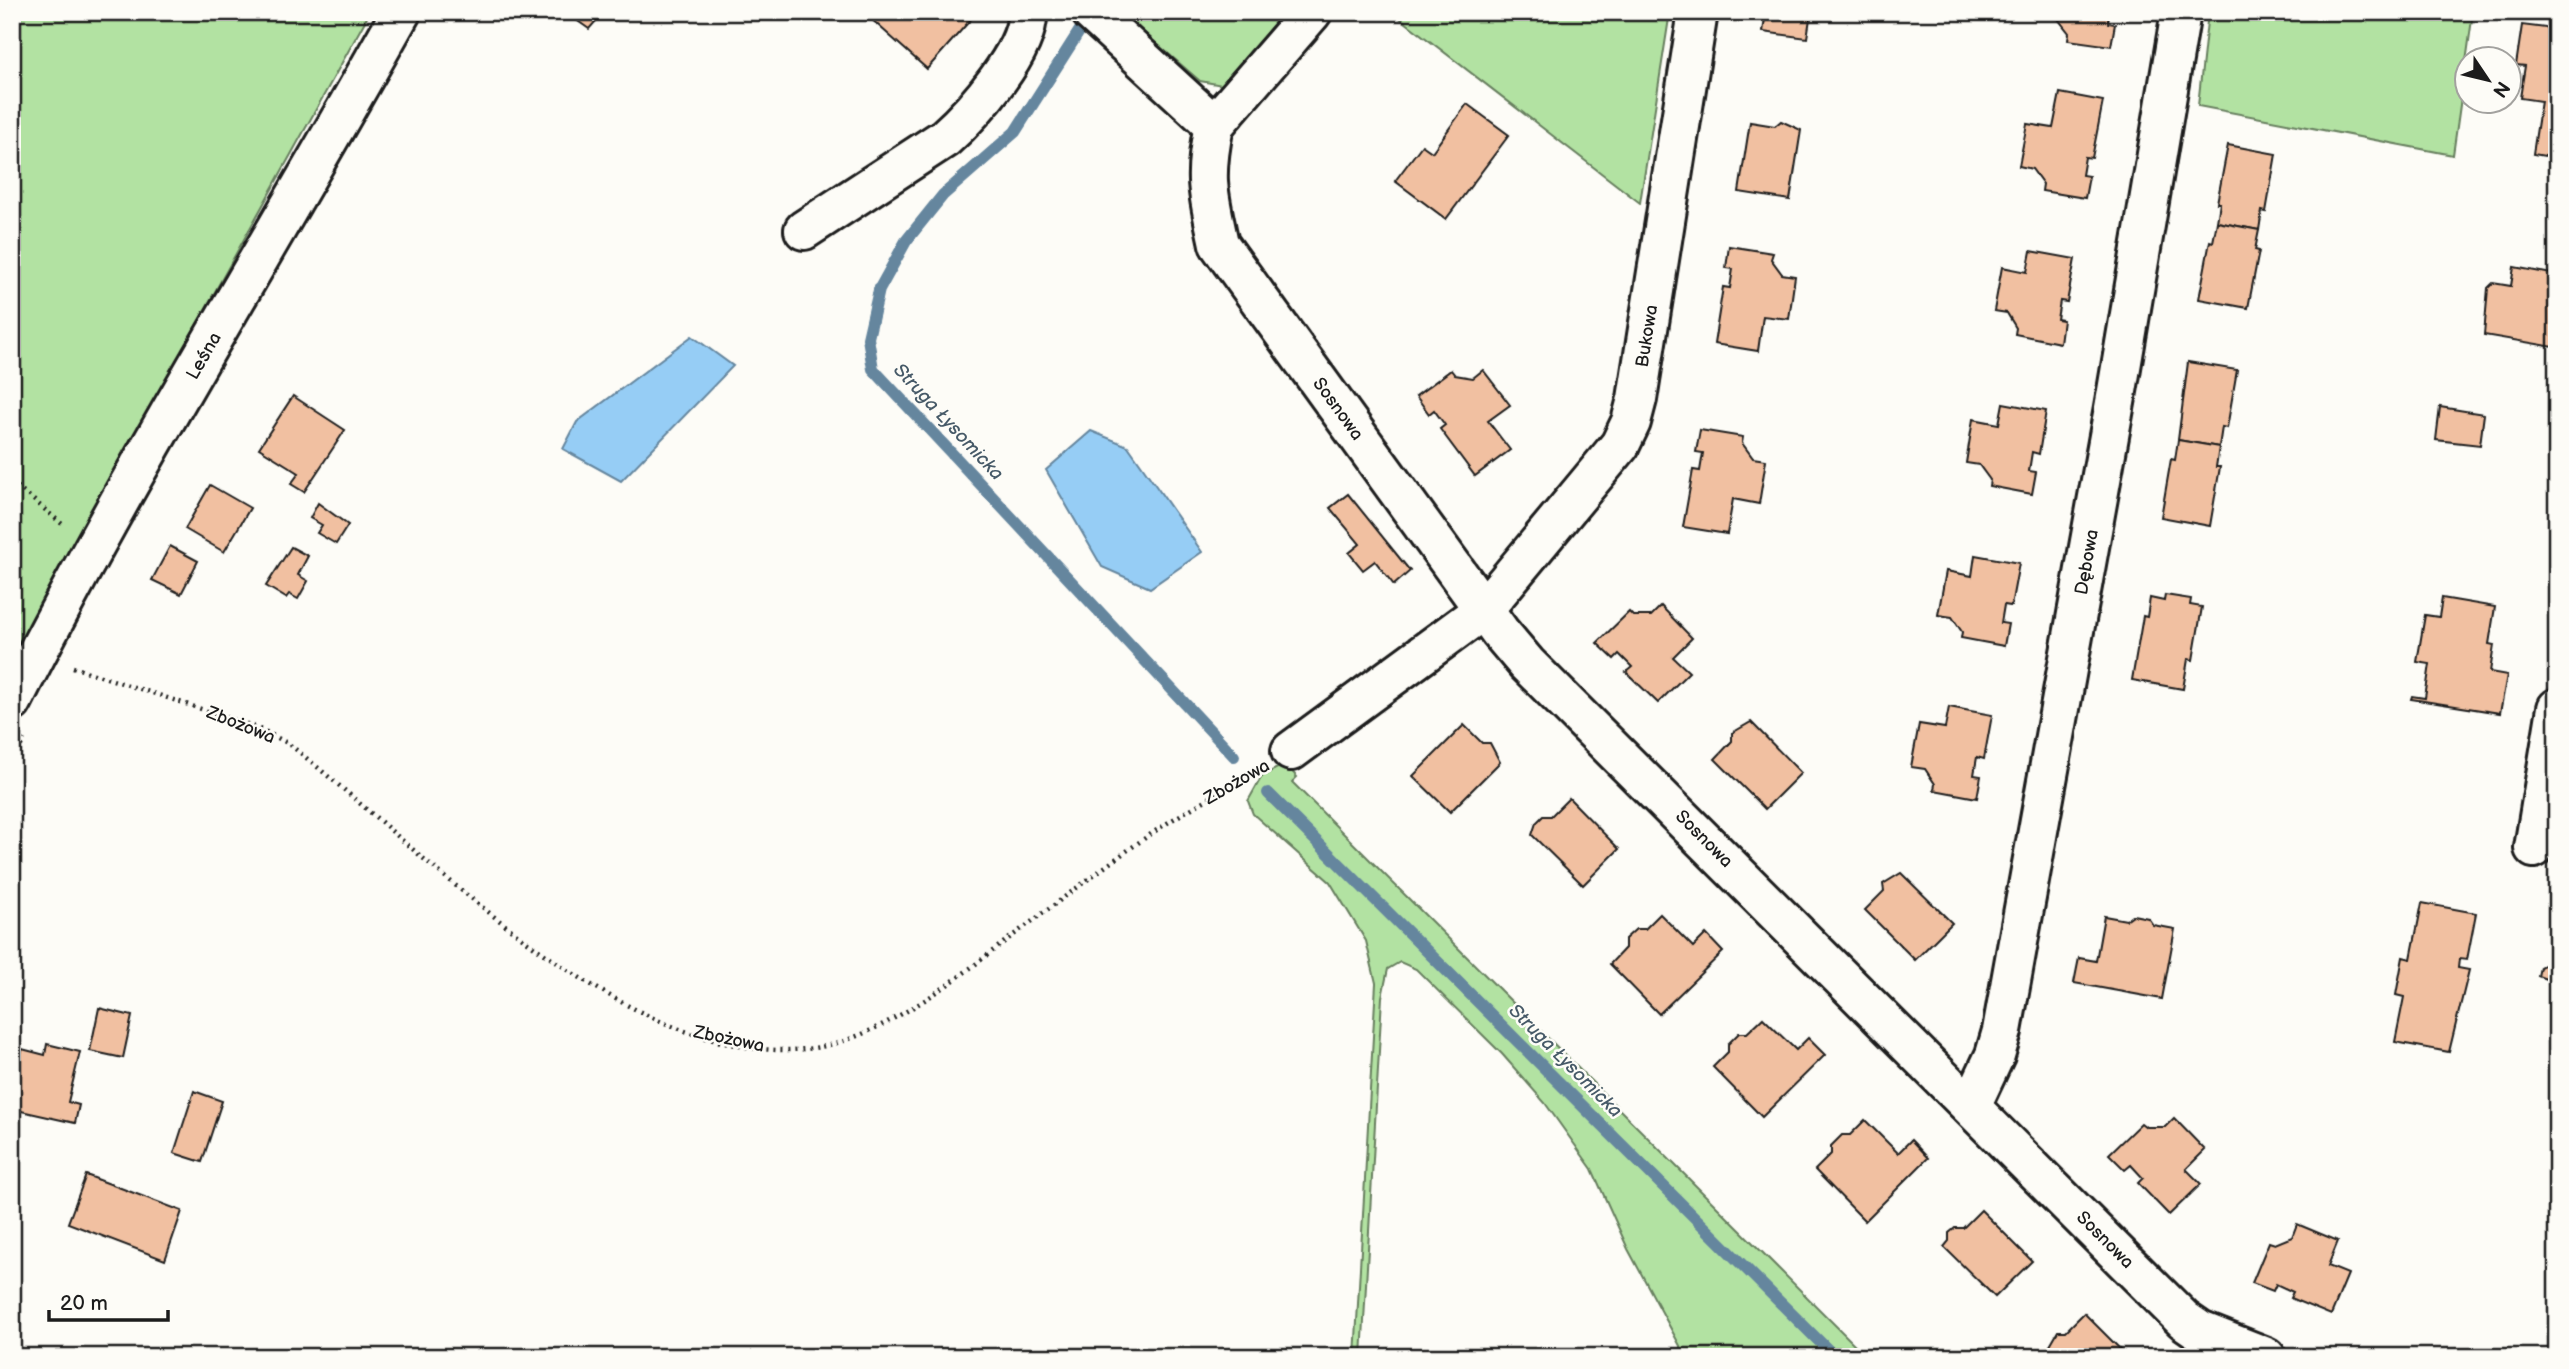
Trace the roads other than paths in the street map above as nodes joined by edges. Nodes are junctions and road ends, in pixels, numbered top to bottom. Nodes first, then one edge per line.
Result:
1 (401, 12) edge
2 (1027, 12) edge
3 (1312, 12) edge
4 (1698, 12) edge
5 (2181, 12) edge
6 (1101, 22) edge
7 (1214, 125) junction
8 (804, 230) dead end
9 (1483, 610) junction
10 (12, 702) edge
11 (2557, 708) edge
12 (1291, 751) road end
13 (2534, 848) dead end
14 (1971, 1106) junction
15 (2266, 1357) edge

1 - 10 street, Leśna
2 - 8 street
3 - 7 street
4 - 9 street, Bukowa
5 - 14 street, Dębowa
6 - 7 street
7 - 9 street, Sosnowa
9 - 12 street
9 - 14 street, Sosnowa
11 - 13 street
14 - 15 street, Sosnowa

